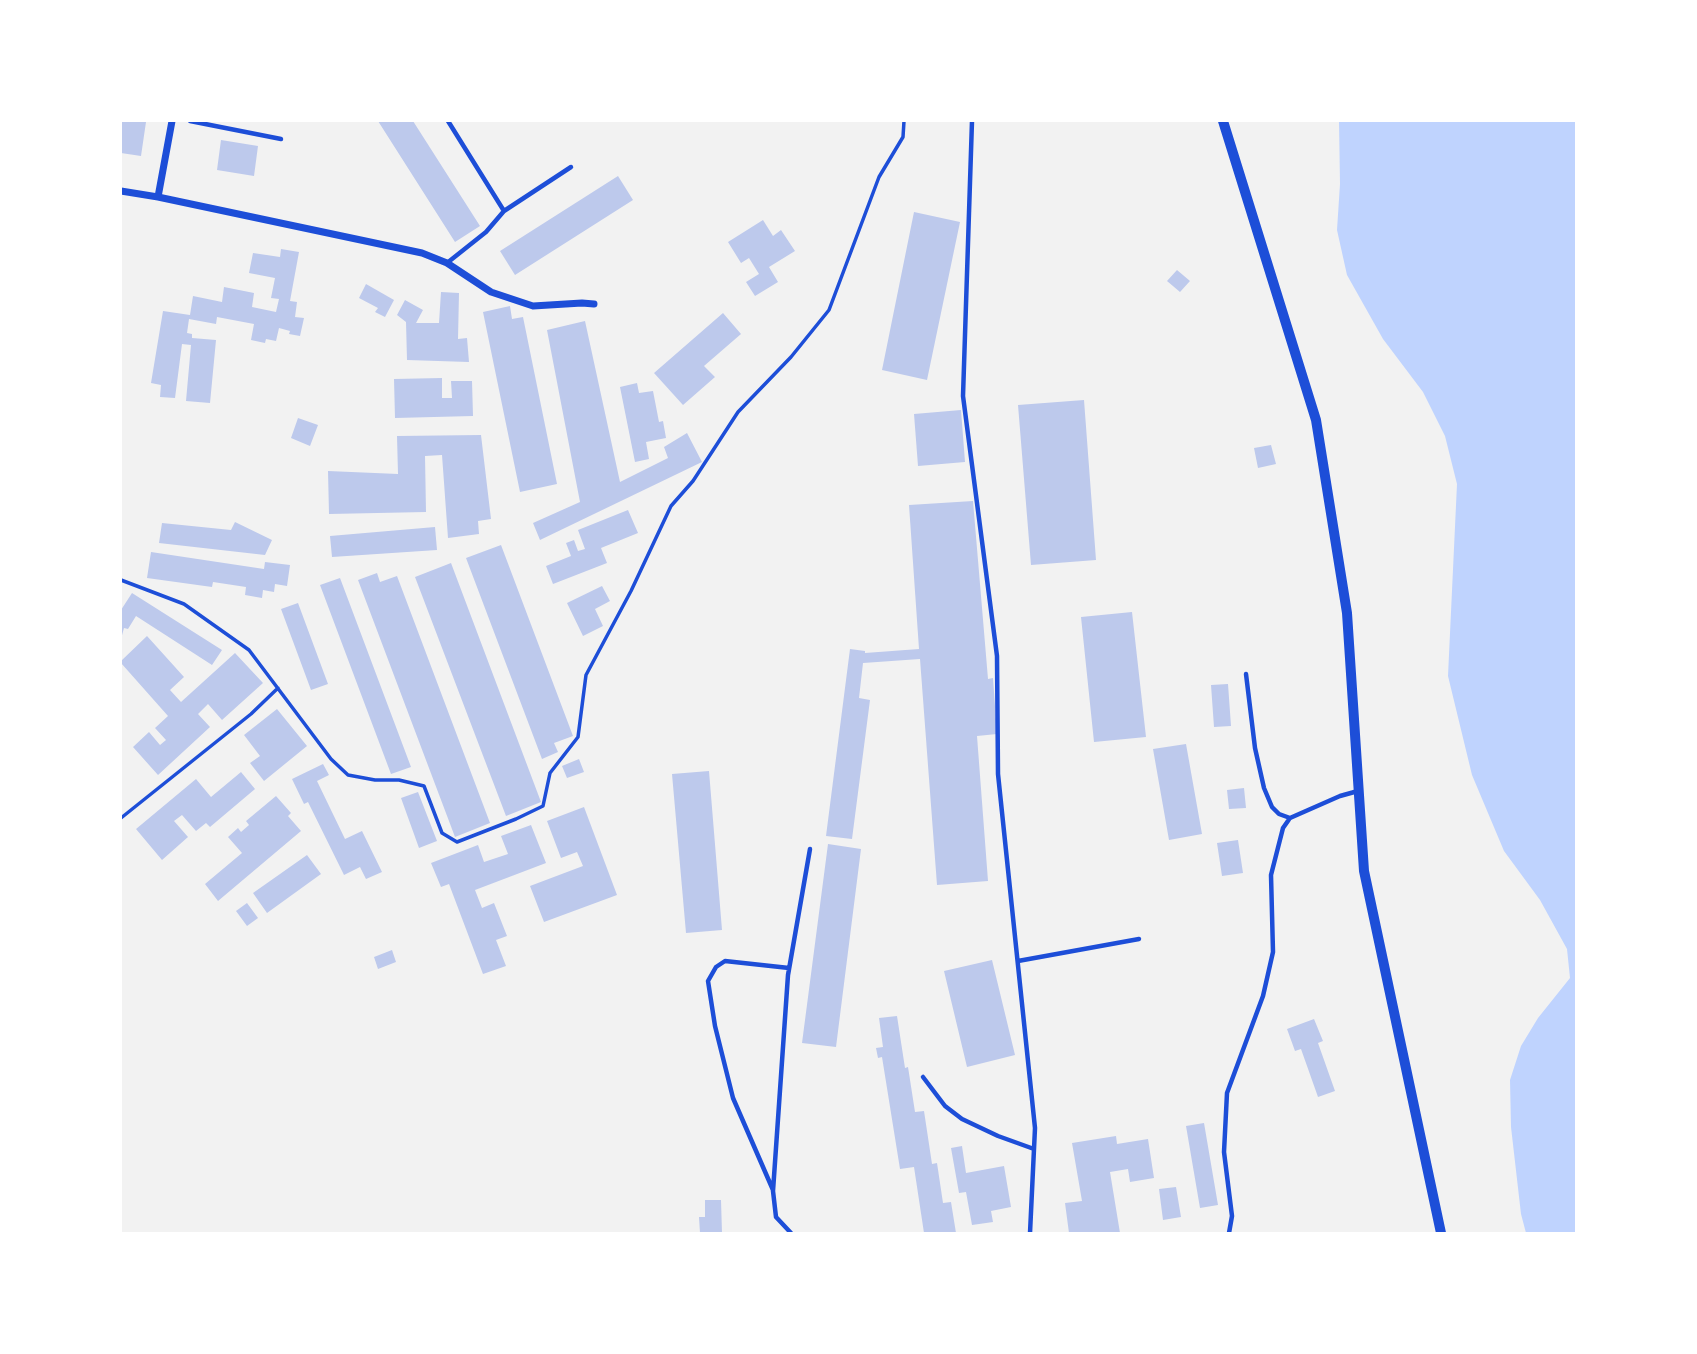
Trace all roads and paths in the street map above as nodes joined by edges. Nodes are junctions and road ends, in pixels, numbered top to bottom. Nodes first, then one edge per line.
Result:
1 (172, 121) edge
2 (190, 121) edge
3 (448, 121) edge
4 (904, 121) edge
5 (972, 121) edge
6 (1223, 121) edge
7 (281, 139) dead end
8 (571, 167) dead end
9 (121, 191) edge
10 (158, 198) junction
11 (504, 211) junction
12 (447, 263) junction
13 (594, 304) dead end
14 (121, 580) edge
15 (1246, 674) dead end
16 (278, 688) junction
17 (1359, 791) junction
18 (121, 818) edge
19 (1290, 818) junction
20 (810, 849) dead end
21 (1139, 939) dead end
22 (1018, 961) junction
23 (789, 968) junction
24 (923, 1077) dead end
25 (1034, 1149) junction
26 (773, 1191) junction
27 (791, 1233) edge
28 (1030, 1233) edge
29 (1229, 1233) edge
30 (1441, 1233) edge

1 - 10 street
2 - 7 lane
3 - 11 lane
4 - 16 path
5 - 22 lane
6 - 17 street
8 - 11 lane
9 - 10 street
10 - 12 street
11 - 12 lane
12 - 13 street
14 - 16 path
15 - 19 lane
16 - 18 path
17 - 19 lane
17 - 30 street
19 - 29 lane
20 - 23 lane
21 - 22 lane
22 - 25 lane
23 - 26 lane
23 - 26 lane
24 - 25 lane
25 - 28 lane
26 - 27 lane

